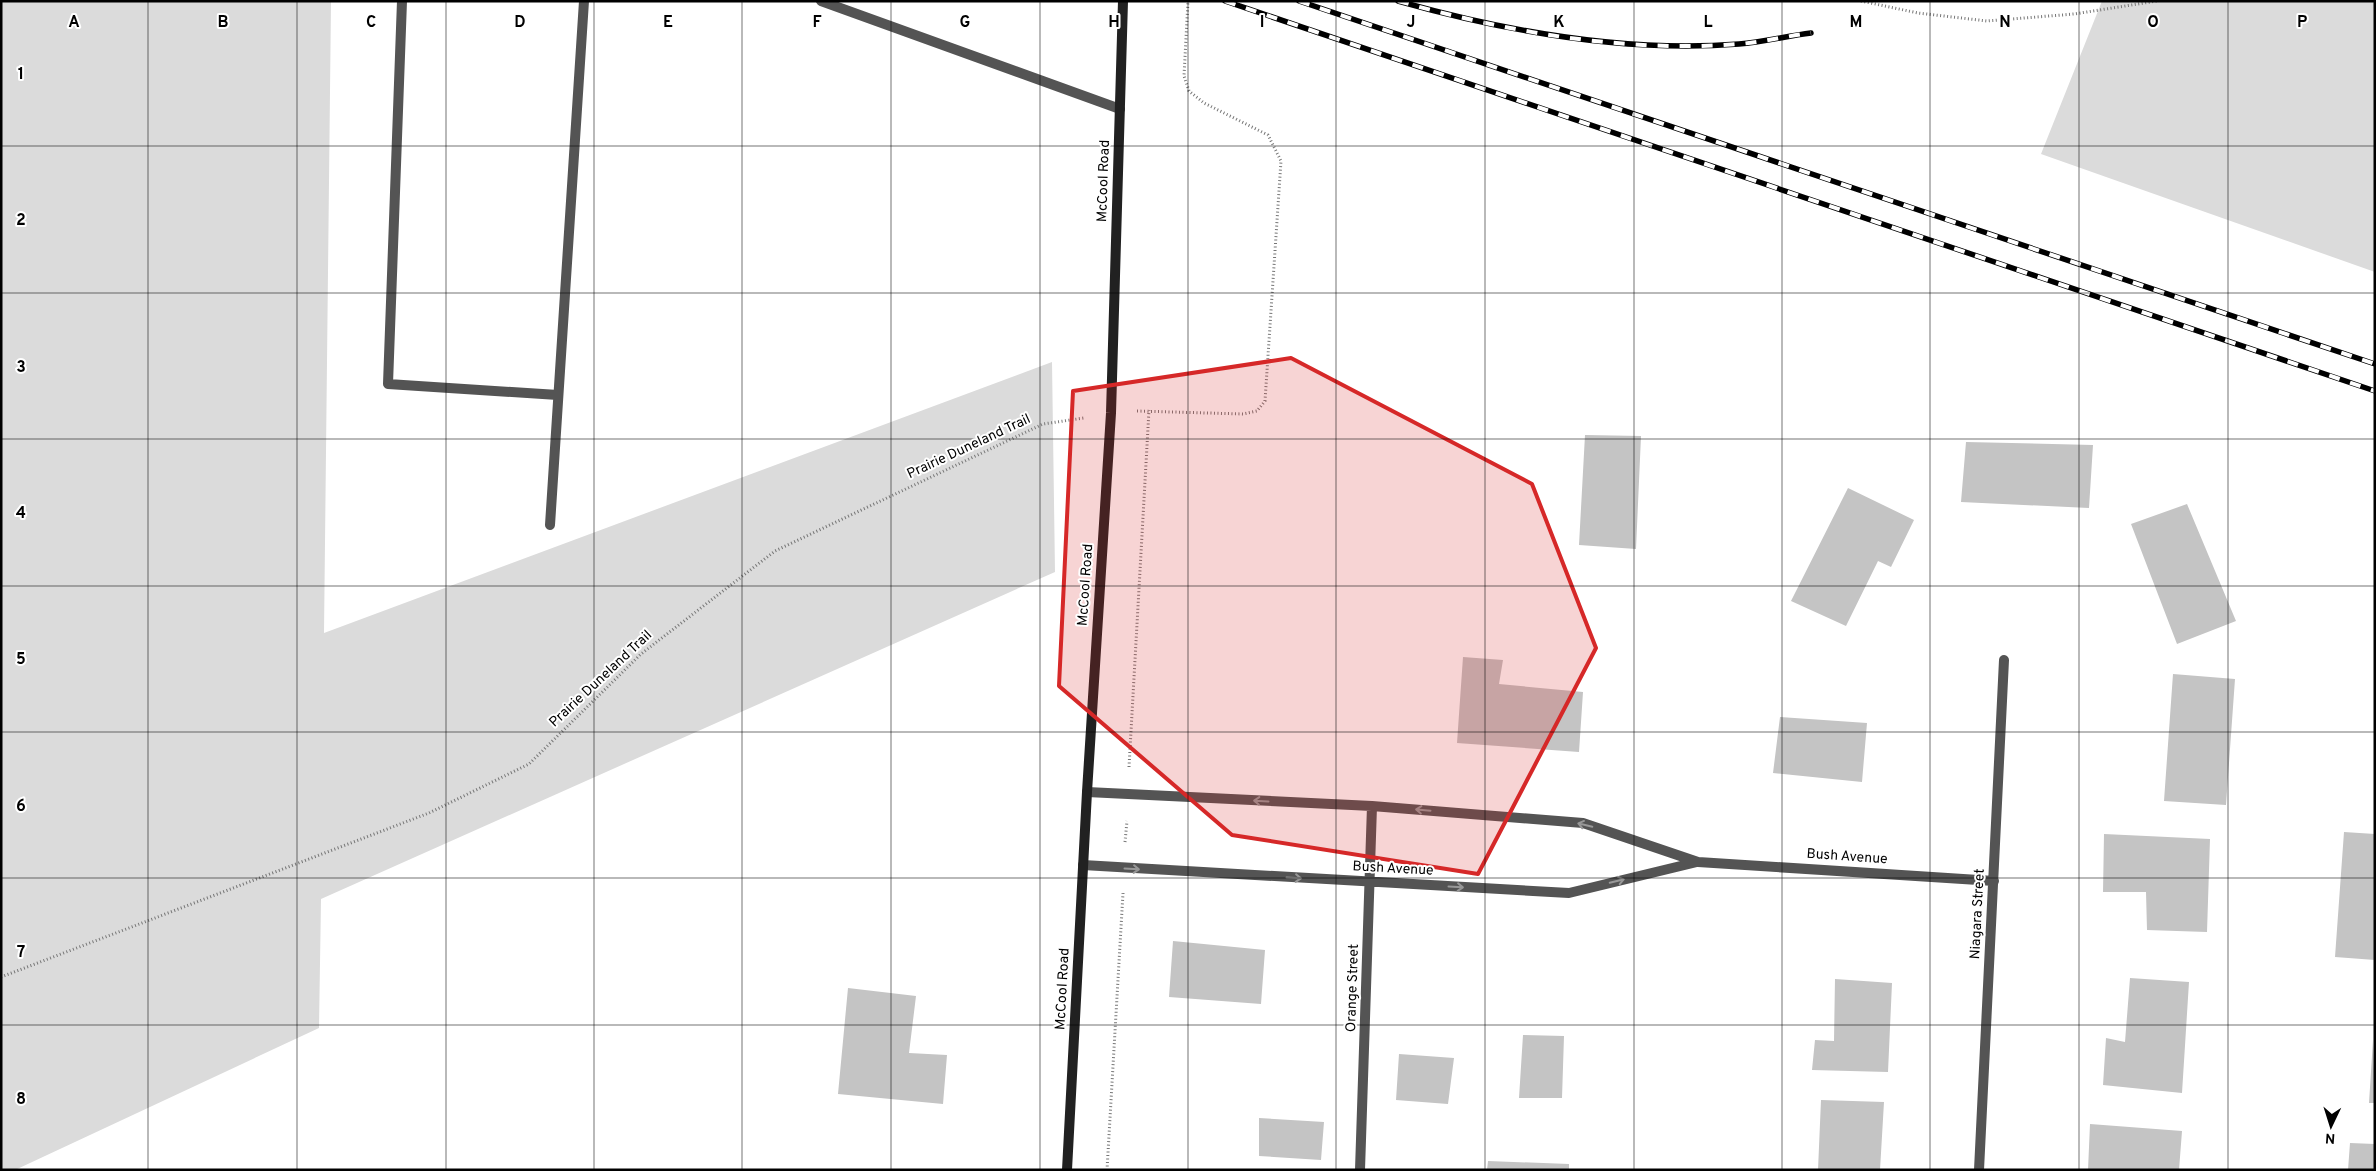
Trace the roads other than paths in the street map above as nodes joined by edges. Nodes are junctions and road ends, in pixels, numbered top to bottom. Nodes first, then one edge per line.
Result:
1 (402, 1) edge
2 (584, 1) edge
3 (821, 1) edge
4 (1123, 1) edge
5 (1120, 109) junction
6 (558, 395) junction
7 (550, 525) dead end
8 (2004, 660) dead end
9 (1086, 792) junction
10 (1372, 806) junction
11 (1698, 862) junction
12 (1083, 865) junction
13 (1994, 881) junction
14 (1370, 882) junction
15 (1067, 1170) edge
16 (1360, 1170) edge
17 (1979, 1170) edge

1 - 6 street
2 - 6 street
3 - 5 street
4 - 5 street, McCool Road
5 - 9 street, McCool Road
6 - 7 street
8 - 13 street, Niagara Street
10 -> 9 street, Bush Avenue
9 - 12 street, McCool Road
11 -> 10 street, Bush Avenue
10 - 14 street, Orange Street
11 - 13 street, Bush Avenue
14 -> 11 street, Bush Avenue
12 -> 14 street, Bush Avenue
12 - 15 street, McCool Road
13 - 17 street, Niagara Street
14 - 16 street, Orange Street

